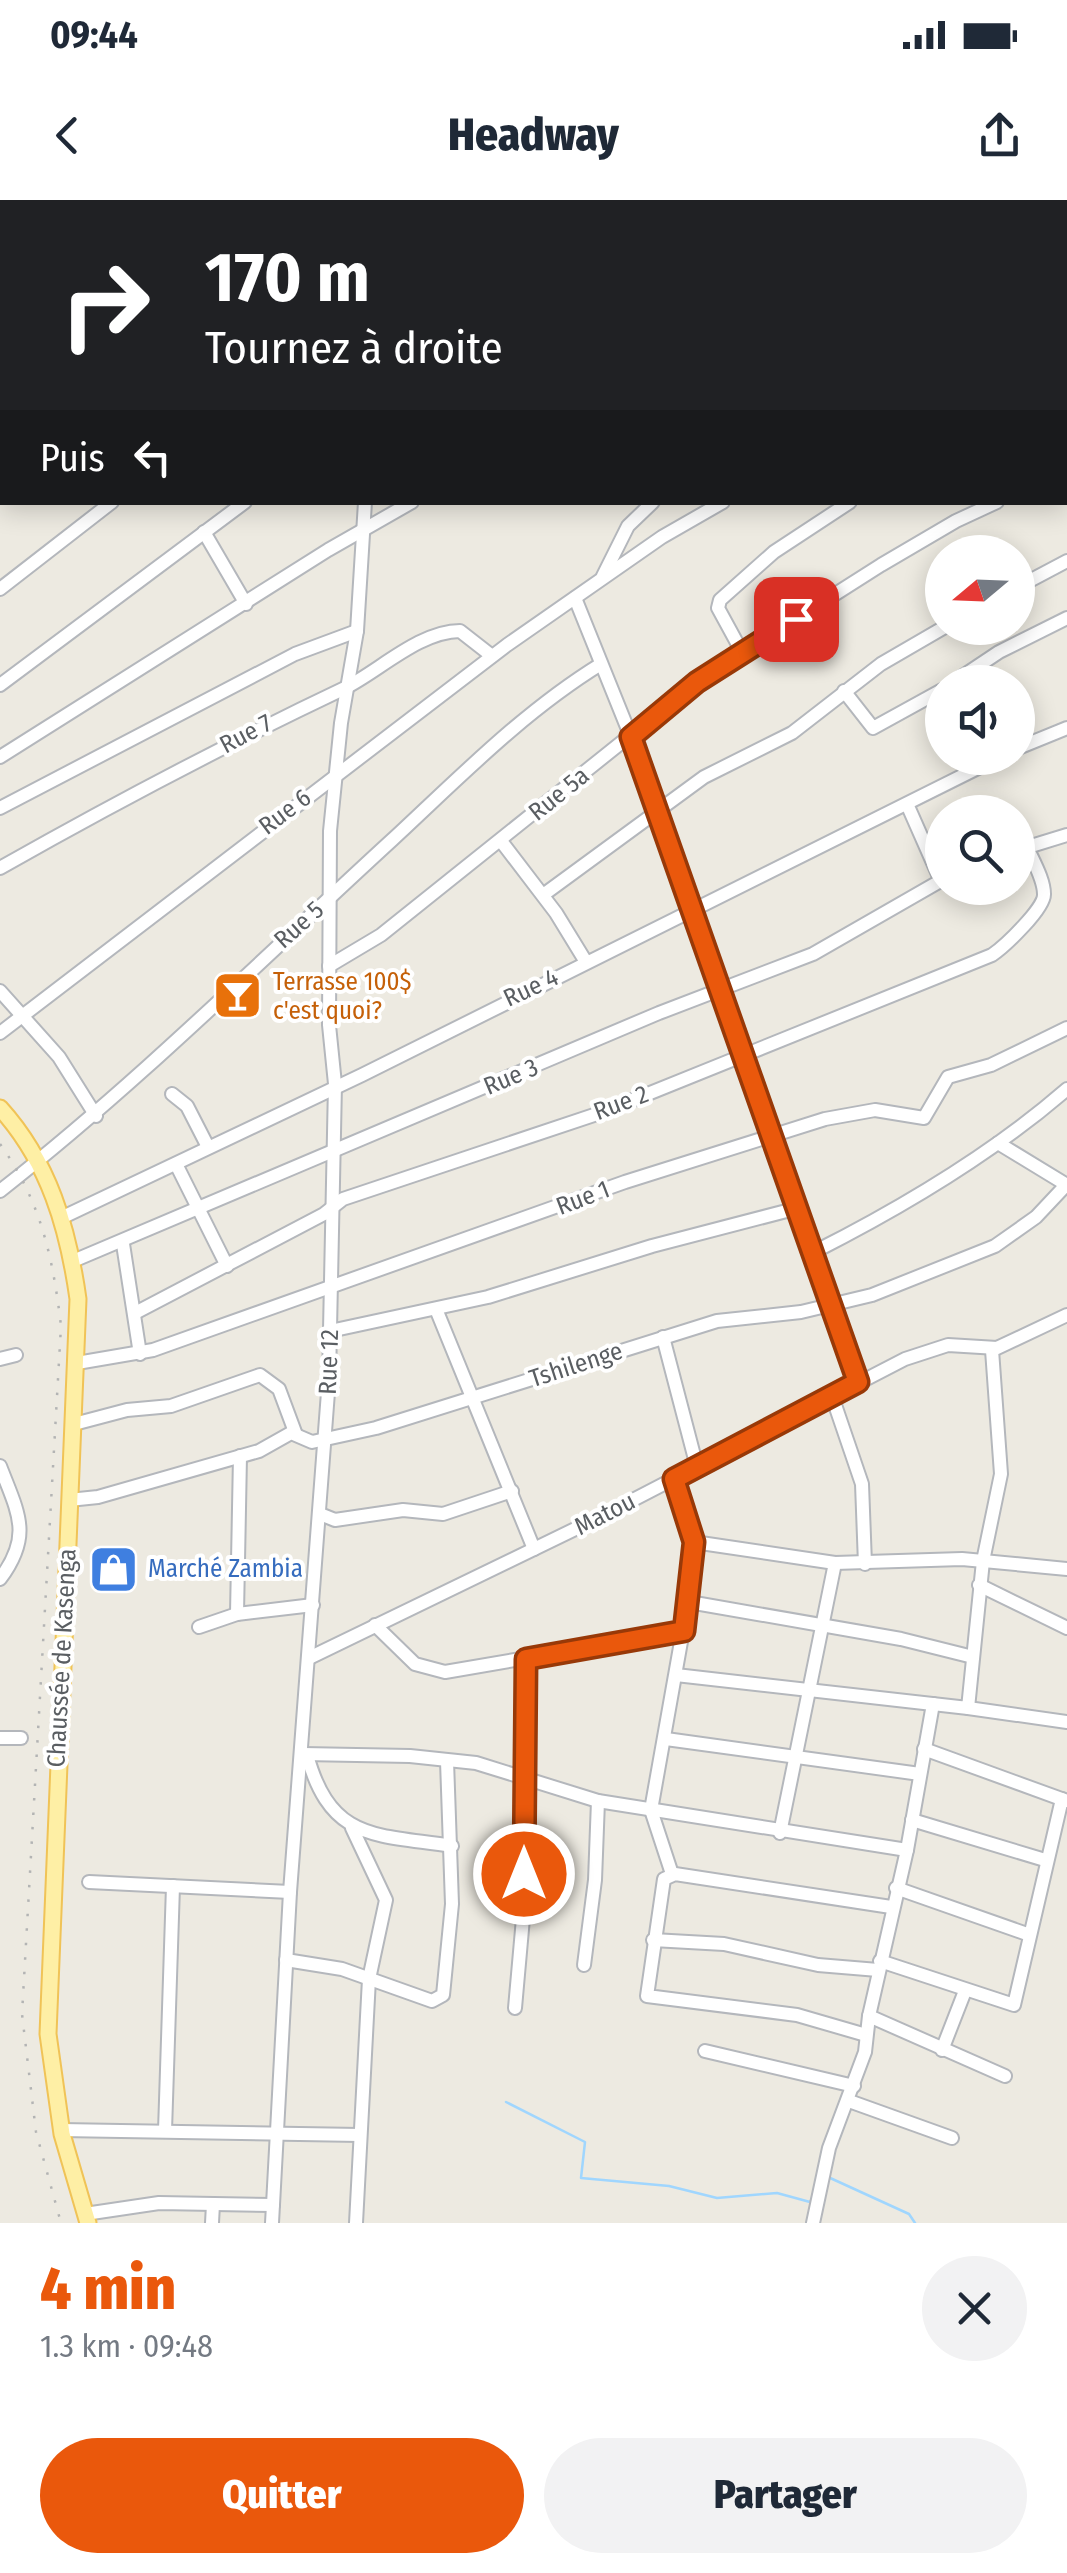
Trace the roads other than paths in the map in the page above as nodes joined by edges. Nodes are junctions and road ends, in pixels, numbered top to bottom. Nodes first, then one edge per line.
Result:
1 (0, 248) edge
2 (0, 258) edge
3 (108, 505) edge
4 (364, 505) edge
5 (406, 505) edge
6 (649, 505) edge
7 (718, 505) edge
8 (845, 505) edge
9 (991, 505) edge
10 (227, 508) edge
11 (366, 527) junction
12 (204, 532) junction
13 (1067, 561) edge
14 (1035, 578) edge
15 (602, 579) junction
16 (0, 588) edge
17 (575, 598) junction
18 (246, 604) junction
19 (1067, 618) edge
20 (357, 631) junction
21 (925, 639) edge
22 (742, 652) junction
23 (492, 656) junction
24 (601, 664) junction
25 (980, 665) edge
26 (0, 684) edge
27 (347, 686) junction
28 (844, 691) junction
29 (925, 699) edge
30 (1067, 728) edge
31 (631, 737) junction
32 (1035, 741) edge
33 (0, 757) edge
34 (964, 775) edge
35 (335, 776) junction
36 (907, 804) junction
37 (0, 808) edge
38 (657, 812) junction
39 (1067, 834) edge
40 (501, 841) junction
41 (925, 844) edge
42 (1035, 845) edge
43 (0, 868) edge
44 (1035, 874) edge
45 (925, 891) edge
46 (543, 895) junction
47 (328, 898) junction
48 (690, 910) junction
49 (586, 962) junction
50 (329, 966) junction
51 (0, 991) edge
52 (717, 991) junction
53 (19, 1018) junction
54 (1067, 1028) edge
55 (0, 1033) edge
56 (741, 1055) junction
57 (334, 1086) junction
58 (1067, 1089) edge
59 (172, 1094) dead end
60 (0, 1108) edge
61 (96, 1116) junction
62 (772, 1137) junction
63 (998, 1142) junction
64 (207, 1146) junction
65 (332, 1150) junction
66 (39, 1162) junction
67 (176, 1164) junction
68 (1066, 1185) edge
69 (0, 1191) edge
70 (333, 1207) junction
71 (798, 1208) junction
72 (198, 1210) junction
73 (63, 1218) junction
74 (123, 1244) junction
75 (814, 1252) junction
76 (73, 1262) junction
77 (227, 1266) junction
78 (331, 1287) junction
79 (832, 1306) junction
80 (436, 1309) junction
81 (135, 1313) junction
82 (1066, 1319) edge
83 (330, 1331) junction
84 (663, 1337) junction
85 (992, 1350) junction
86 (140, 1354) junction
87 (16, 1355) dead end
88 (0, 1360) edge
89 (77, 1363) junction
90 (858, 1382) junction
91 (832, 1396) junction
92 (473, 1400) junction
93 (74, 1424) junction
94 (295, 1432) junction
95 (326, 1440) junction
96 (240, 1456) junction
97 (0, 1466) edge
98 (696, 1468) junction
99 (674, 1479) junction
100 (512, 1491) junction
101 (69, 1500) junction
102 (320, 1514) junction
103 (694, 1542) junction
104 (534, 1549) junction
105 (983, 1561) junction
106 (835, 1563) junction
107 (865, 1564) junction
108 (1067, 1569) edge
109 (0, 1579) edge
110 (980, 1585) junction
111 (689, 1602) junction
112 (313, 1605) junction
113 (237, 1614) junction
114 (375, 1625) junction
115 (822, 1625) junction
116 (199, 1627) dead end
117 (1067, 1628) edge
118 (684, 1631) junction
119 (973, 1657) junction
120 (309, 1658) junction
121 (526, 1659) junction
122 (676, 1675) junction
123 (808, 1690) junction
124 (932, 1704) junction
125 (968, 1708) junction
126 (1067, 1722) edge
127 (0, 1738) edge
128 (22, 1738) dead end
129 (666, 1739) junction
130 (924, 1749) junction
131 (305, 1754) junction
132 (795, 1760) junction
133 (447, 1761) junction
134 (920, 1774) junction
135 (524, 1776) junction
136 (1064, 1800) edge
137 (598, 1801) junction
138 (652, 1810) junction
139 (912, 1820) junction
140 (352, 1828) junction
141 (780, 1833) junction
142 (452, 1846) junction
143 (906, 1850) junction
144 (1045, 1860) junction
145 (672, 1874) junction
146 (89, 1882) dead end
147 (173, 1886) junction
148 (896, 1888) junction
149 (290, 1892) junction
150 (891, 1907) junction
151 (1028, 1934) junction
152 (654, 1940) junction
153 (286, 1960) junction
154 (584, 1965) dead end
155 (879, 1965) junction
156 (370, 1978) junction
157 (965, 1991) junction
158 (515, 2008) dead end
159 (868, 2016) junction
160 (866, 2035) junction
161 (942, 2050) junction
162 (705, 2051) dead end
163 (1005, 2076) dead end
164 (854, 2086) junction
165 (849, 2101) junction
166 (61, 2130) junction
167 (165, 2131) junction
168 (276, 2132) junction
169 (360, 2134) junction
170 (952, 2138) dead end
171 (213, 2204) junction
172 (273, 2205) junction
173 (86, 2219) edge
174 (212, 2223) edge
175 (272, 2223) edge
176 (356, 2223) edge
177 (813, 2223) edge

1 - 2 street
3 - 16 street
4 - 11 street, Rue 12
5 - 11 street
6 - 15 street
7 - 15 street, Rue 6
8 - 22 street
9 - 22 street, Rue 5a
10 - 12 street
11 - 18 street
11 - 20 street, Rue 12
12 - 18 street
12 - 26 street
13 - 14 street
15 - 17 street, Rue 6
17 - 23 street, Rue 6
17 - 24 street
18 - 33 street
19 - 25 street
20 - 27 street, Rue 12
20 - 37 street
21 - 28 street
22 - 31 street, Rue 5a
23 - 27 street, Rue 7
23 - 35 street, Rue 6
24 - 31 street
24 - 47 street, Rue 5
27 - 35 street, Rue 12
27 - 43 street, Rue 7
28 - 29 street
28 - 38 street
30 - 32 street
31 - 38 street
31 - 40 street, Rue 5a
34 - 36 street, Rue 4
35 - 47 street, Rue 12
35 - 53 street, Rue 6
36 - 41 street
36 - 48 street, Rue 4
38 - 46 street
38 - 48 street
39 - 42 street
40 - 46 street
40 - 50 street, Rue 5a
44 - 56 street, Rue 2
45 - 52 street, Rue 3
46 - 49 street
47 - 50 street, Rue 12
47 - 61 street, Rue 5
48 - 49 street, Rue 4
48 - 52 street
49 - 57 street, Rue 4
50 - 57 street, Rue 12
51 - 53 street
52 - 56 street
52 - 65 street, Rue 3
53 - 55 street, Rue 6
53 - 61 street
54 - 62 street, Rue 1
56 - 62 street
56 - 70 street, Rue 2
57 - 64 street, Rue 4
57 - 65 street, Rue 12
58 - 63 street
59 - 64 street
60 - 66 main road, Chaussée de Kasenga
61 - 66 street, Rue 5
62 - 71 street
62 - 78 street, Rue 1
63 - 68 street
63 - 75 street
64 - 67 street, Rue 4
65 - 70 street, Rue 12
65 - 72 street, Rue 3
66 - 69 street, Rue 5
66 - 73 main road, Chaussée de Kasenga
67 - 72 street
67 - 73 street, Rue 4
68 - 79 street, Tshilenge
70 - 77 street, Rue 2
70 - 78 street, Rue 12
71 - 75 street
71 - 80 street
72 - 74 street, Rue 3
72 - 77 street
73 - 76 main road, Chaussée de Kasenga
74 - 76 street, Rue 3
74 - 81 street
75 - 79 street
76 - 89 main road, Chaussée de Kasenga
77 - 81 street, Rue 2
78 - 83 street, Rue 12
78 - 86 street, Rue 1
79 - 84 street, Tshilenge
79 - 90 street
80 - 83 street
80 - 92 street
81 - 86 street
82 - 85 street, Matou
83 - 95 street, Rue 12
84 - 92 street, Tshilenge
84 - 98 street
85 - 90 street, Matou
85 - 105 street
86 - 89 street, Rue 1
87 - 88 street
89 - 93 main road, Chaussée de Kasenga
90 - 91 street, Matou
91 - 98 street, Matou
91 - 107 street
92 - 95 street, Tshilenge
92 - 100 street
93 - 94 street
93 - 101 main road, Chaussée de Kasenga
94 - 95 street, Tshilenge
94 - 96 street
95 - 102 street, Rue 12
96 - 101 street
96 - 113 street
97 - 109 street
98 - 99 street, Matou
99 - 103 street
99 - 104 street, Matou
100 - 102 street
100 - 104 street
101 - 166 main road, Chaussée de Kasenga
102 - 112 street, Rue 12
103 - 106 street
103 - 111 street
104 - 114 street, Matou
105 - 107 street
105 - 108 street
105 - 110 street
106 - 107 street
106 - 115 street
110 - 117 street
110 - 119 street
111 - 115 street
111 - 118 street
112 - 113 street
112 - 120 street, Rue 12
113 - 116 street
114 - 120 street, Matou
114 - 121 street
115 - 119 street
115 - 123 street
118 - 121 street
118 - 122 street
119 - 125 street
120 - 131 street, Rue 12
121 - 135 street
122 - 123 street
122 - 129 street
123 - 124 street
123 - 132 street
124 - 125 street
124 - 130 street
125 - 126 street
127 - 128 street
129 - 132 street
129 - 138 street
130 - 134 street
130 - 136 street
131 - 133 street
131 - 140 street
131 - 149 street, Rue 12
132 - 134 street
132 - 141 street
133 - 135 street
133 - 142 street
134 - 139 street
135 - 137 street
135 - 158 street
136 - 144 street
137 - 138 street
137 - 154 street
138 - 141 street
138 - 145 street
139 - 143 street
139 - 144 street
140 - 142 street
140 - 156 street
141 - 143 street
142 - 156 street
143 - 148 street
144 - 151 street
145 - 150 street
145 - 152 street
146 - 147 street
147 - 149 street
147 - 167 street
148 - 150 street
148 - 151 street
149 - 153 street, Rue 12
150 - 155 street
151 - 157 street
152 - 155 street
152 - 160 street
153 - 156 street
153 - 168 street, Rue 12
155 - 157 street
155 - 159 street
156 - 169 street
157 - 161 street
159 - 160 street
159 - 161 street
160 - 164 street
161 - 163 street
162 - 164 street
164 - 165 street
165 - 170 street
165 - 177 street
166 - 167 street
166 - 173 main road, Chaussée de Kasenga
167 - 168 street
168 - 169 street
168 - 172 street, Rue 12
169 - 176 street
171 - 172 street
171 - 173 street
171 - 174 street
172 - 175 street, Rue 12

